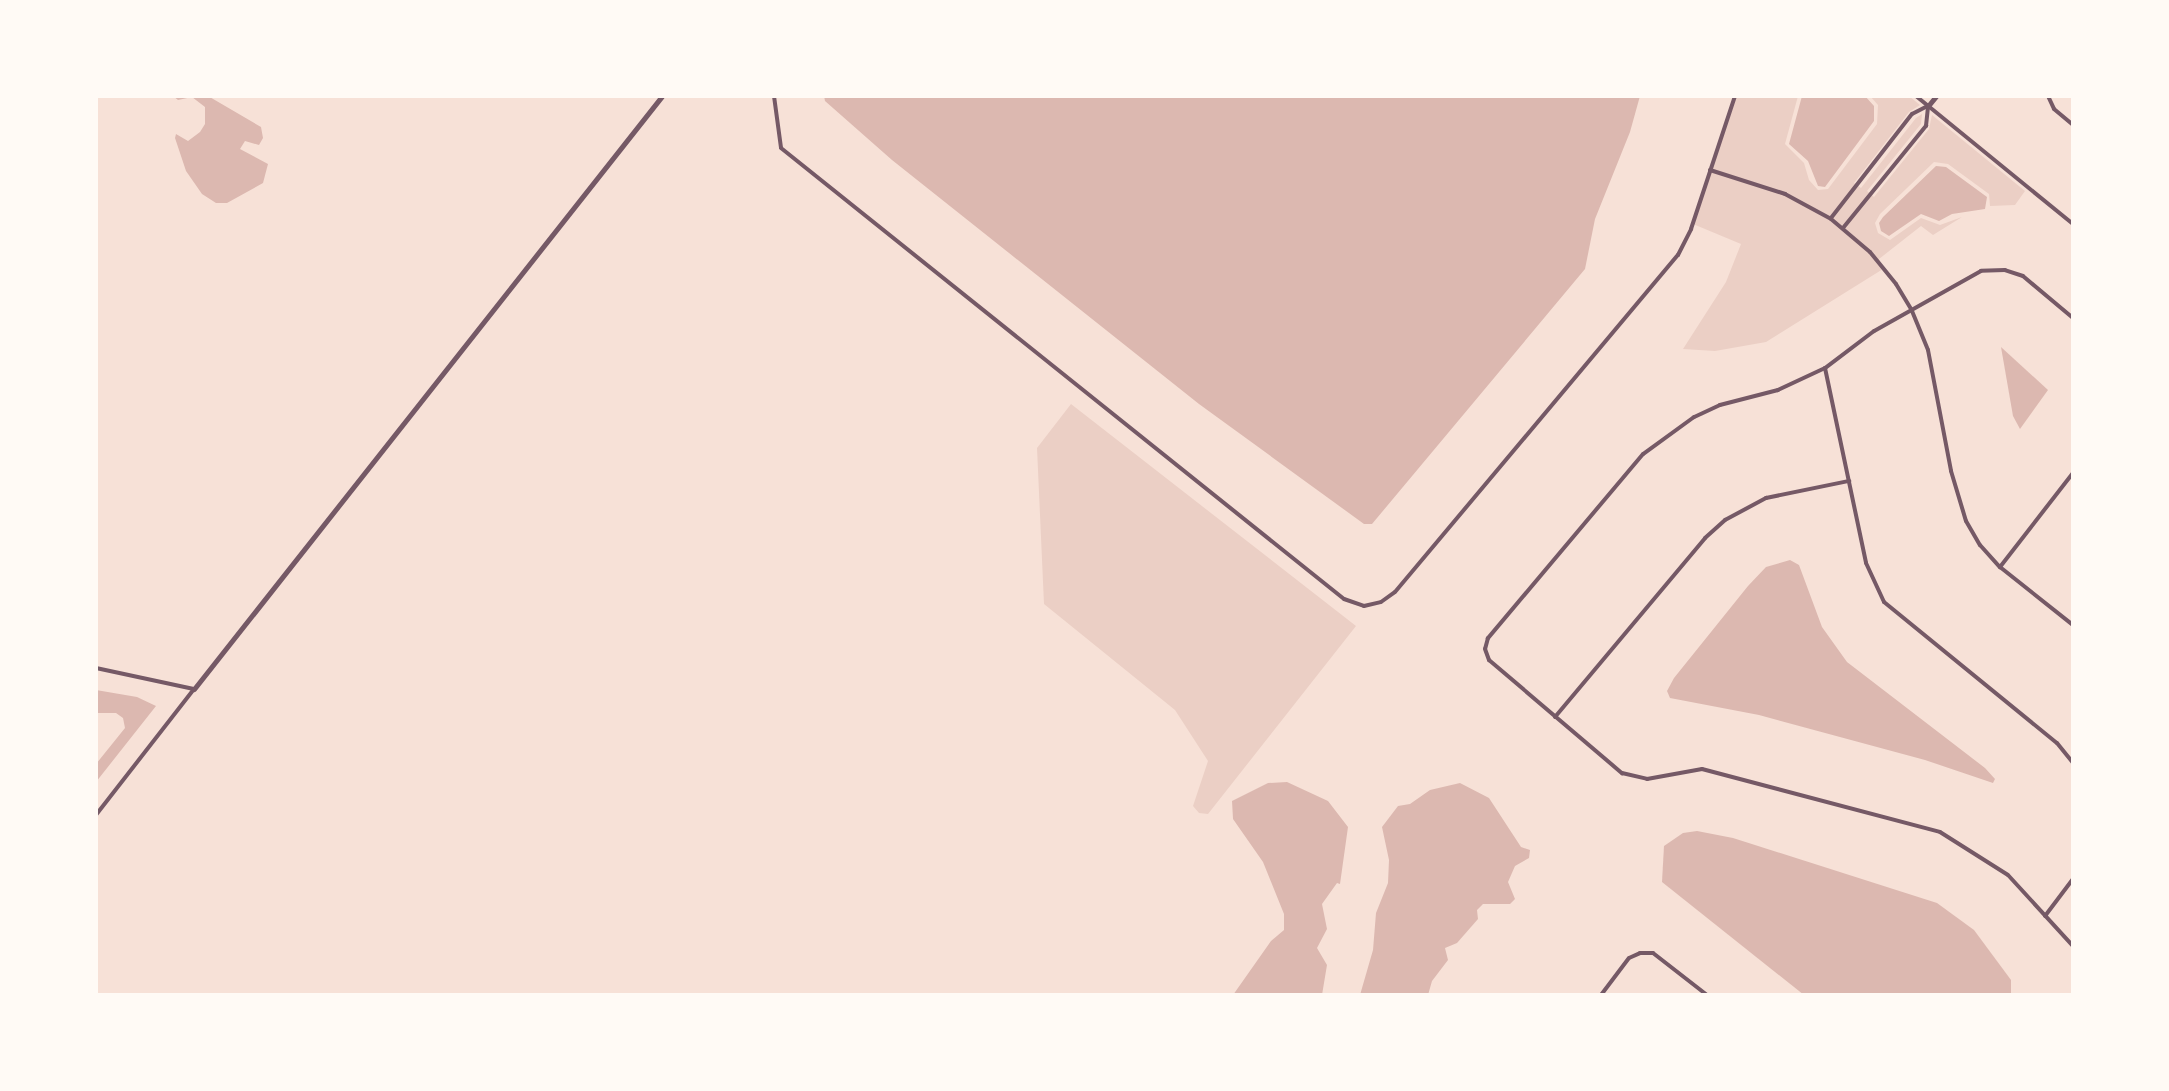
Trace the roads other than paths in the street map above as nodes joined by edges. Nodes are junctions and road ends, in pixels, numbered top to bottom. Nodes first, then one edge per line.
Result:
1 (662, 96) edge
2 (774, 96) edge
3 (1735, 96) edge
4 (1916, 96) edge
5 (1936, 96) edge
6 (2048, 96) edge
7 (1928, 106) junction
8 (2073, 125) edge
9 (1710, 170) junction
10 (1831, 219) junction
11 (2073, 224) edge
12 (1843, 228) junction
13 (1912, 311) junction
14 (2073, 318) edge
15 (1825, 368) junction
16 (2073, 473) edge
17 (1849, 481) junction
18 (2000, 567) junction
19 (2073, 625) edge
20 (96, 668) edge
21 (194, 689) junction
22 (1555, 717) junction
23 (2073, 763) edge
24 (96, 815) edge
25 (2073, 879) edge
26 (2045, 916) junction
27 (2073, 946) edge
28 (1601, 995) edge
29 (1707, 995) edge

1 - 21 street
2 - 9 street
3 - 9 street
4 - 7 street
5 - 7 street
6 - 8 street
7 - 10 street
7 - 11 street
7 - 12 street
9 - 10 street
10 - 12 street
12 - 13 street
13 - 14 street
13 - 15 street
13 - 18 street
15 - 17 street
15 - 22 street
16 - 18 street
17 - 22 street
17 - 23 street
18 - 19 street
20 - 21 street
21 - 24 street
22 - 26 street
25 - 26 street
26 - 27 street
28 - 29 street

